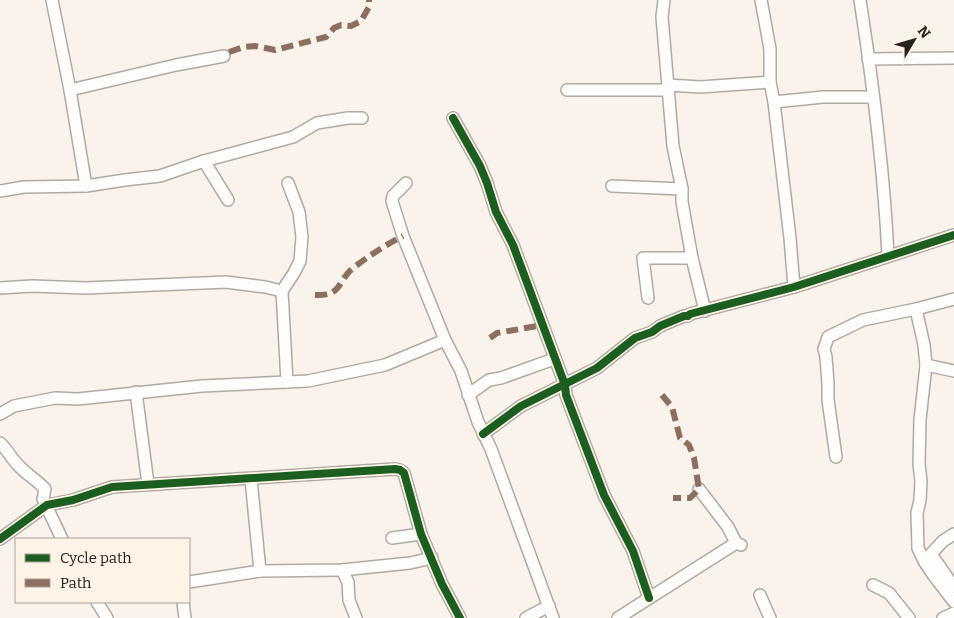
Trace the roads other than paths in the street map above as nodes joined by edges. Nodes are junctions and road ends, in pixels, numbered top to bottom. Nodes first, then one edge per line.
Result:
1 (52, 0) edge
2 (656, 0) edge
3 (664, 0) edge
4 (761, 0) edge
5 (860, 0) edge
6 (662, 17) junction
7 (224, 56) dead end
8 (954, 58) edge
9 (868, 59) junction
10 (770, 82) junction
11 (668, 88) junction
12 (70, 90) junction
13 (567, 90) dead end
14 (872, 97) junction
15 (774, 102) junction
16 (362, 118) dead end
17 (453, 118) dead end
18 (204, 161) junction
19 (288, 183) dead end
20 (406, 183) dead end
21 (86, 186) junction
22 (612, 186) dead end
23 (682, 189) junction
24 (0, 190) edge
25 (228, 200) dead end
26 (954, 235) edge
27 (888, 256) junction
28 (692, 258) junction
29 (794, 287) junction
30 (0, 288) edge
31 (282, 291) junction
32 (648, 298) dead end
33 (954, 299) edge
34 (916, 309) junction
35 (705, 311) junction
36 (445, 340) junction
37 (554, 359) junction
38 (926, 365) junction
39 (954, 371) edge
40 (288, 382) junction
41 (565, 385) junction
42 (136, 392) junction
43 (468, 395) junction
44 (0, 414) edge
45 (483, 434) junction
46 (0, 443) edge
47 (836, 457) dead end
48 (251, 479) junction
49 (148, 484) junction
50 (698, 489) dead end
51 (48, 505) junction
52 (421, 534) junction
53 (954, 534) edge
54 (62, 538) edge
55 (392, 538) dead end
56 (0, 539) edge
57 (432, 558) junction
58 (938, 565) junction
59 (342, 570) junction
60 (260, 571) junction
61 (934, 576) junction
62 (190, 582) edge
63 (873, 585) dead end
64 (954, 587) edge
65 (760, 595) dead end
66 (649, 598) junction
67 (954, 602) edge
68 (99, 603) edge
69 (183, 603) edge
70 (548, 606) junction
71 (954, 613) edge
72 (107, 618) edge
73 (185, 618) edge
74 (356, 618) edge
75 (460, 618) edge
76 (526, 618) edge
77 (553, 618) edge
78 (618, 618) edge
79 (770, 618) edge
80 (909, 618) edge
81 (943, 618) edge

1 - 12 street
2 - 6 street
3 - 6 street
4 - 10 street
5 - 9 street
6 - 11 street
7 - 12 street
8 - 9 street
9 - 14 street
10 - 11 street
10 - 15 street
11 - 13 street
11 - 23 street
12 - 21 street
14 - 15 street
14 - 27 street
15 - 29 street
16 - 18 street
17 - 37 street
18 - 21 street
18 - 25 street
19 - 31 street
20 - 36 street
21 - 24 street
22 - 23 street
23 - 28 street
26 - 27 street
27 - 29 street
28 - 32 street
28 - 35 street
29 - 35 street
30 - 31 street
31 - 40 street
33 - 34 street
34 - 38 street
34 - 47 street
35 - 41 street
36 - 40 street
36 - 43 street
37 - 41 street
37 - 43 street
38 - 39 street
38 - 61 street
40 - 42 street
41 - 45 street
41 - 66 street
42 - 44 street
42 - 49 street
43 - 45 street
45 - 70 street
46 - 51 street
48 - 49 street
48 - 52 street
48 - 60 street
49 - 51 street
50 - 66 street
51 - 54 street
51 - 56 street
52 - 55 street
52 - 57 street
53 - 58 street
57 - 59 street
57 - 75 street
58 - 61 street
58 - 64 street
59 - 60 street
59 - 74 street
60 - 62 street
61 - 67 street
63 - 80 street
65 - 79 street
66 - 78 street
68 - 72 street
69 - 73 street
70 - 76 street
70 - 77 street
71 - 81 street

